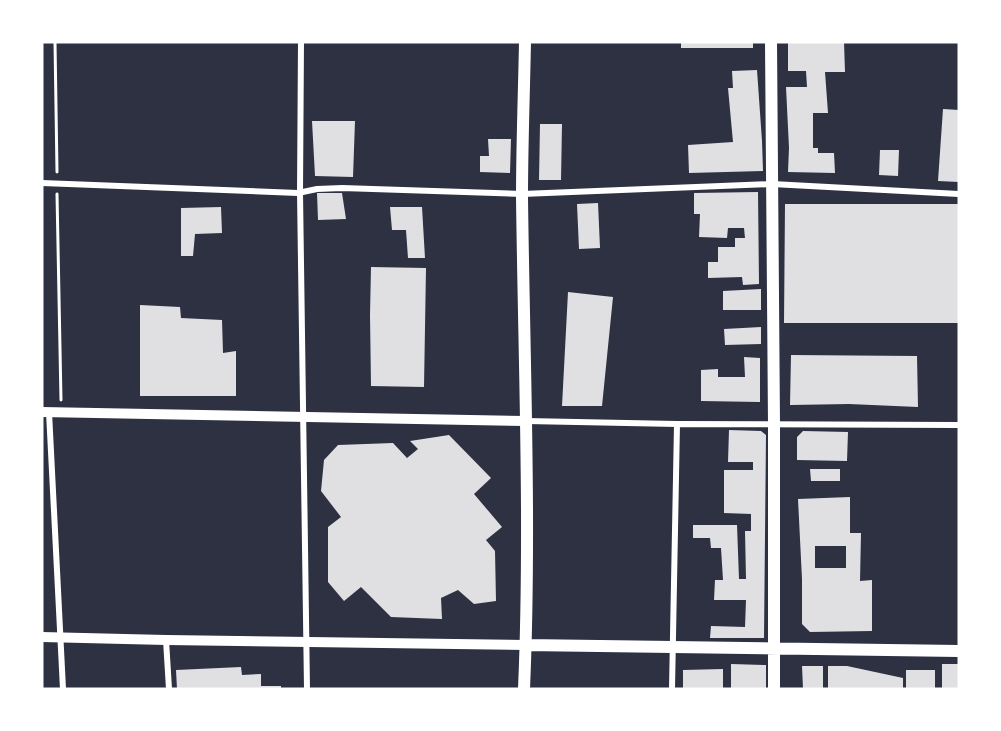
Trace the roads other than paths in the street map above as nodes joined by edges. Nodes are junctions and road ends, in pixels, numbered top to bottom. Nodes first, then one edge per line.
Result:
1 (301, 42) edge
2 (525, 42) edge
3 (771, 42) edge
4 (42, 183) edge
5 (772, 184) junction
6 (300, 192) junction
7 (522, 194) junction
8 (959, 194) edge
9 (45, 412) edge
10 (303, 417) junction
11 (526, 421) junction
12 (677, 424) junction
13 (774, 424) junction
14 (959, 425) edge
15 (42, 637) edge
16 (60, 637) junction
17 (166, 640) junction
18 (306, 641) junction
19 (526, 645) junction
20 (672, 648) junction
21 (774, 649) junction
22 (959, 651) edge
23 (63, 689) edge
24 (169, 689) edge
25 (307, 689) edge
26 (524, 689) edge
27 (672, 689) edge
28 (774, 689) edge

1 - 6 street
2 - 7 main road
3 - 5 main road
4 - 6 street
5 - 7 street
5 - 8 street
5 - 13 main road
6 - 7 street
6 - 10 street
7 - 11 main road
9 - 10 street
9 - 16 street
10 - 11 street
10 - 18 street
11 - 12 street
11 - 19 main road
12 - 13 street
12 - 20 street
13 - 14 street
13 - 21 main road
15 - 16 street
16 - 17 street
16 - 23 street
17 - 18 street
17 - 24 street
18 - 19 street
18 - 25 street
19 - 20 main road
19 - 26 main road
20 - 21 main road
20 - 27 street
21 - 22 main road
21 - 28 main road

